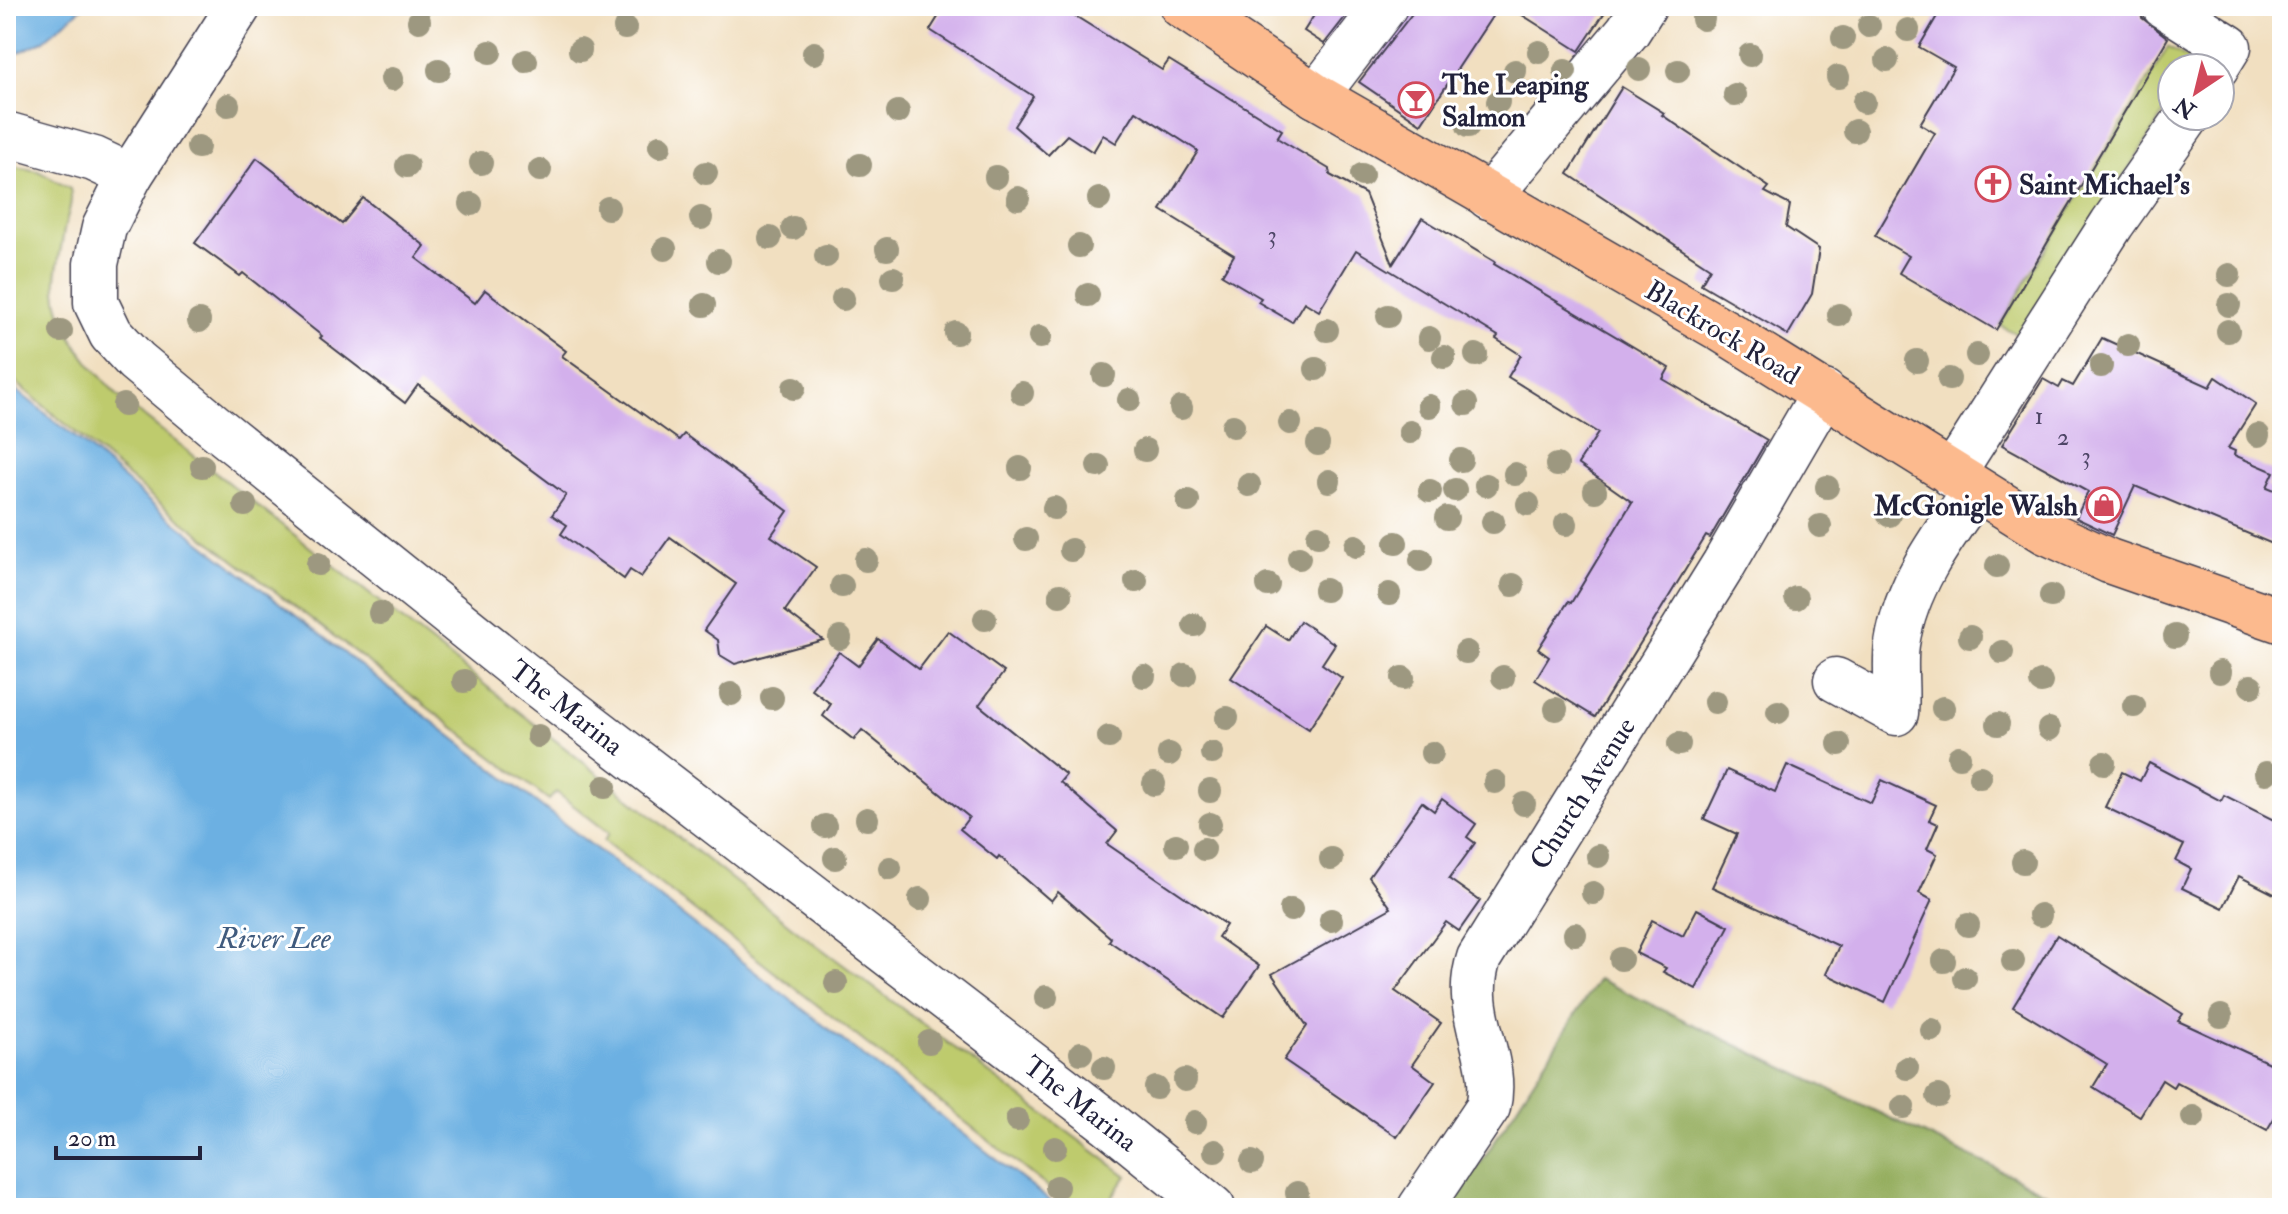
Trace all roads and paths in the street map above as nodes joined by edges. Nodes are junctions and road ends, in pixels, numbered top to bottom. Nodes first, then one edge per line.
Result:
1 (239, 6) edge
2 (1182, 6) edge
3 (1385, 6) edge
4 (1644, 6) edge
5 (2164, 6) edge
6 (2226, 52) edge
7 (1316, 96) junction
8 (2177, 132) edge
9 (6, 134) edge
10 (130, 176) junction
11 (1489, 197) junction
12 (1824, 392) junction
13 (1964, 482) junction
14 (2282, 621) edge
15 (1836, 680) dead end
16 (1213, 1208) edge
17 (1420, 1208) edge

1 - 10 street, The Marina
2 - 7 main road, Blackrock Road
3 - 7 street
4 - 11 street
5 - 6 street
7 - 11 main road, Blackrock Road
8 - 13 street
9 - 10 street
10 - 16 street, The Marina
11 - 12 main road, Blackrock Road
12 - 13 main road, Blackrock Road
12 - 17 street, Church Avenue
13 - 14 main road, Blackrock Road
13 - 15 street

